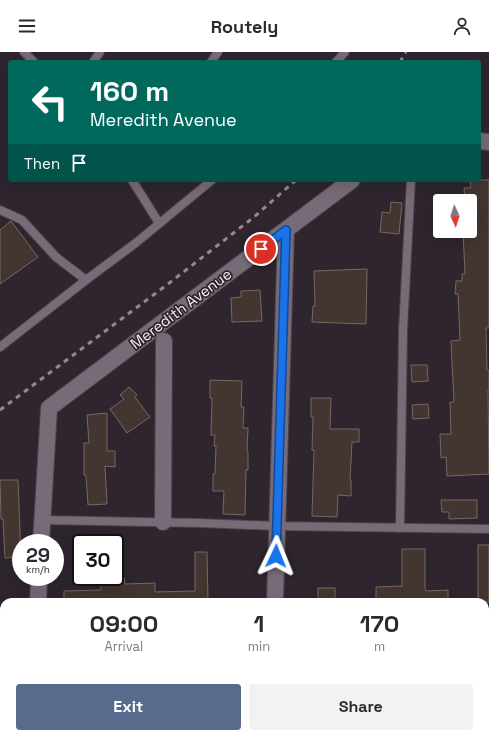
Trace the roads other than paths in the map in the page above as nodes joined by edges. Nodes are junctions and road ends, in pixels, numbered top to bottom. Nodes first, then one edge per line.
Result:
1 (24, 52) edge
2 (345, 52) edge
3 (32, 60) edge
4 (338, 60) edge
5 (133, 182) edge
6 (210, 182) edge
7 (349, 182) edge
8 (411, 182) edge
9 (0, 210) edge
10 (159, 223) junction
11 (286, 230) junction
12 (86, 280) junction
13 (164, 341) dead end
14 (0, 348) edge
15 (43, 520) junction
16 (163, 522) junction
17 (277, 526) junction
18 (400, 528) junction
19 (489, 529) edge
20 (42, 534) edge
21 (39, 586) edge
22 (38, 598) edge
23 (275, 598) edge

1 - 3 lane
2 - 4 lane
5 - 10 lane
6 - 10 lane
7 - 11 street, Meredith Avenue
8 - 18 lane
9 - 12 lane
10 - 12 lane
11 - 15 street, Meredith Avenue
11 - 17 street
12 - 14 lane
13 - 16 street
15 - 16 lane
15 - 20 street
16 - 17 lane
17 - 18 lane
17 - 23 street
18 - 19 lane
21 - 22 street

